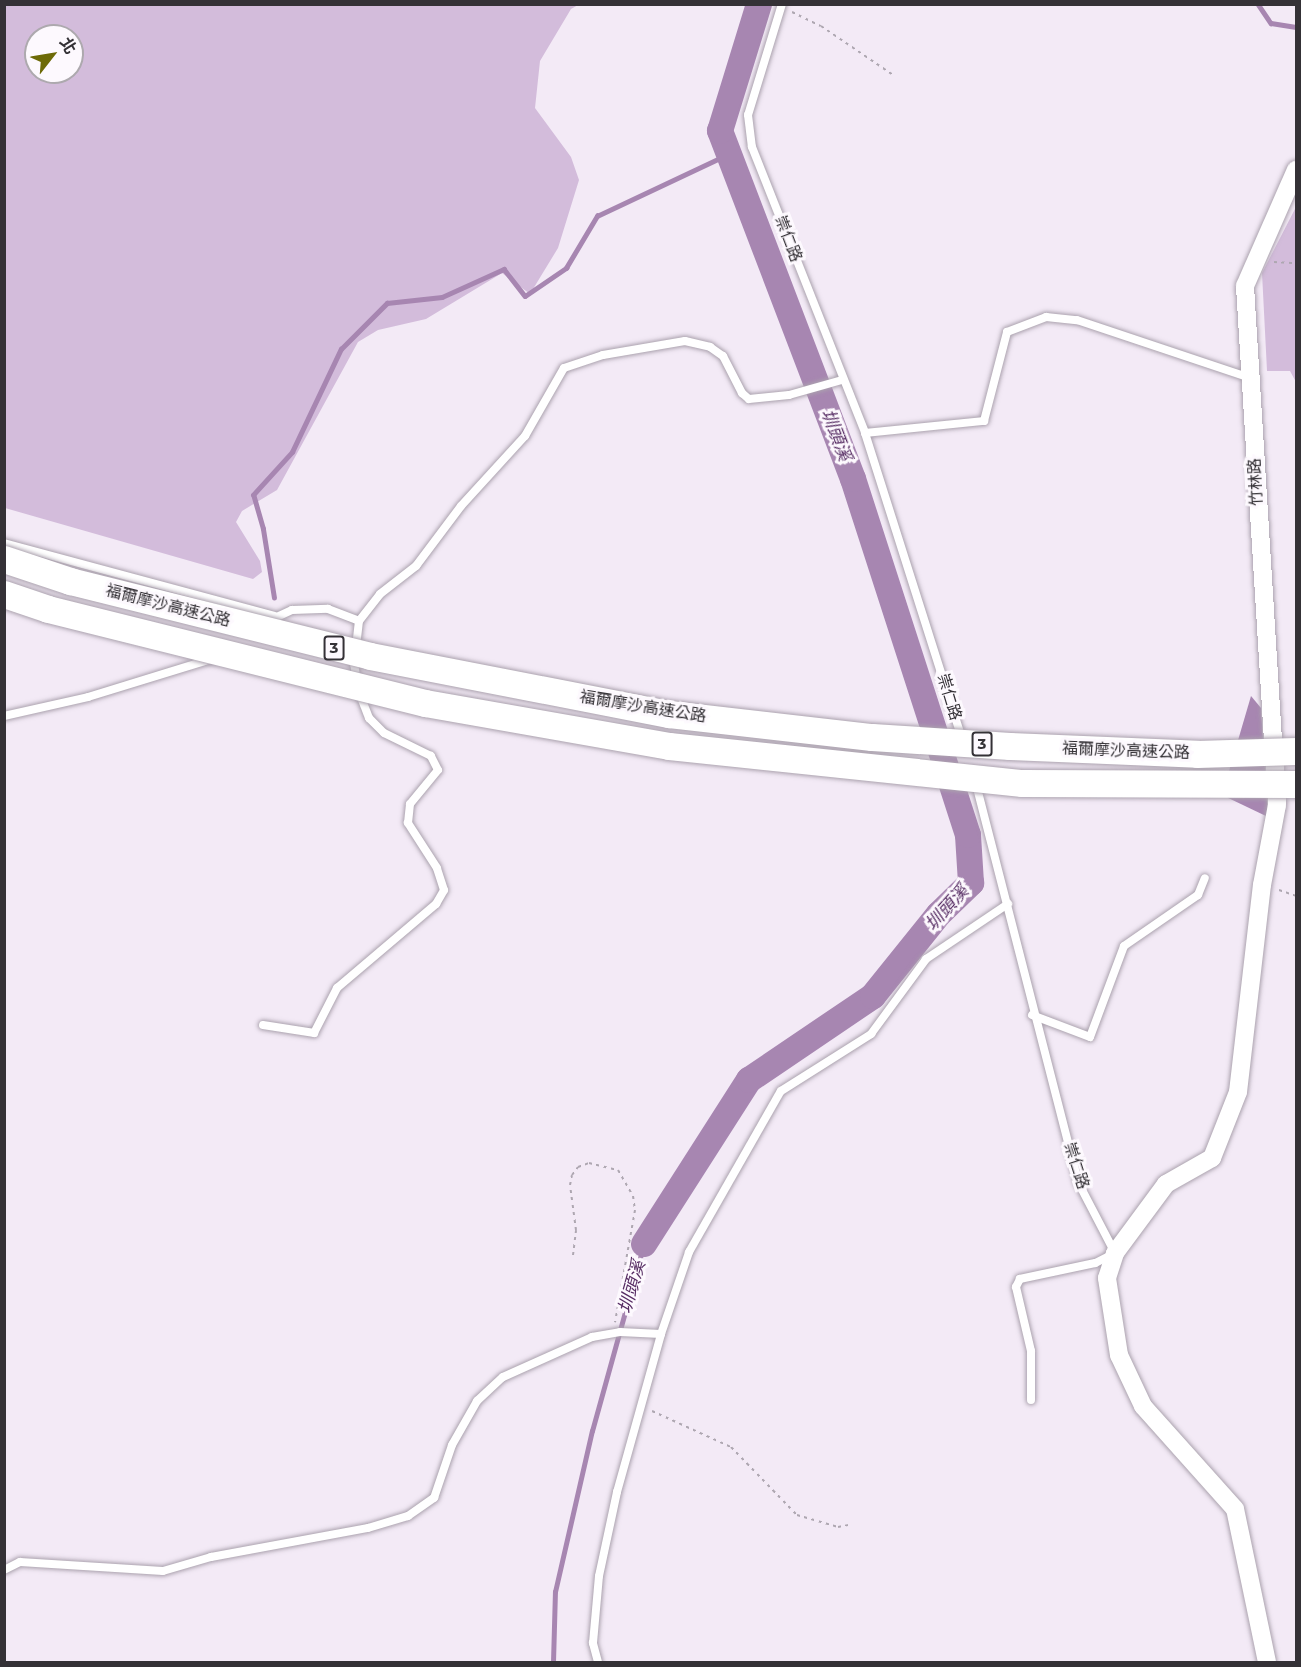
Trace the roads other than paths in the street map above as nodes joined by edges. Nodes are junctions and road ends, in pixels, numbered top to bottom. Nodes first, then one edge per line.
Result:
1 (782, 6) edge
2 (1296, 170) edge
3 (1250, 378) junction
4 (840, 380) junction
5 (865, 433) junction
6 (4, 543) edge
7 (4, 559) edge
8 (4, 594) edge
9 (274, 616) junction
10 (359, 621) junction
11 (246, 636) dead end
12 (236, 643) dead end
13 (4, 716) edge
14 (1296, 751) edge
15 (968, 757) dead end
16 (971, 768) dead end
17 (1296, 784) edge
18 (1205, 878) dead end
19 (1008, 904) junction
20 (1032, 1015) junction
21 (263, 1025) dead end
22 (1115, 1253) junction
23 (661, 1334) junction
24 (1030, 1400) dead end
25 (4, 1570) edge
26 (598, 1662) edge
27 (1267, 1662) edge

1 - 4 lane, 崇仁路
2 - 3 street, 竹林路
3 - 5 lane
3 - 22 street, 竹林路
4 - 5 lane, 崇仁路
4 - 10 lane
5 - 15 lane, 崇仁路
6 - 9 lane
7 - 14 highway, 福爾摩沙高速公路 / 3, bridge
8 - 17 highway, 福爾摩沙高速公路 / 3, bridge
9 - 10 lane
9 - 11 lane
10 - 21 lane
12 - 13 lane
16 - 19 lane, 崇仁路
18 - 20 lane
19 - 20 lane, 崇仁路
19 - 23 lane
20 - 22 lane, 崇仁路
22 - 24 lane
22 - 27 street
23 - 25 lane
23 - 26 lane

